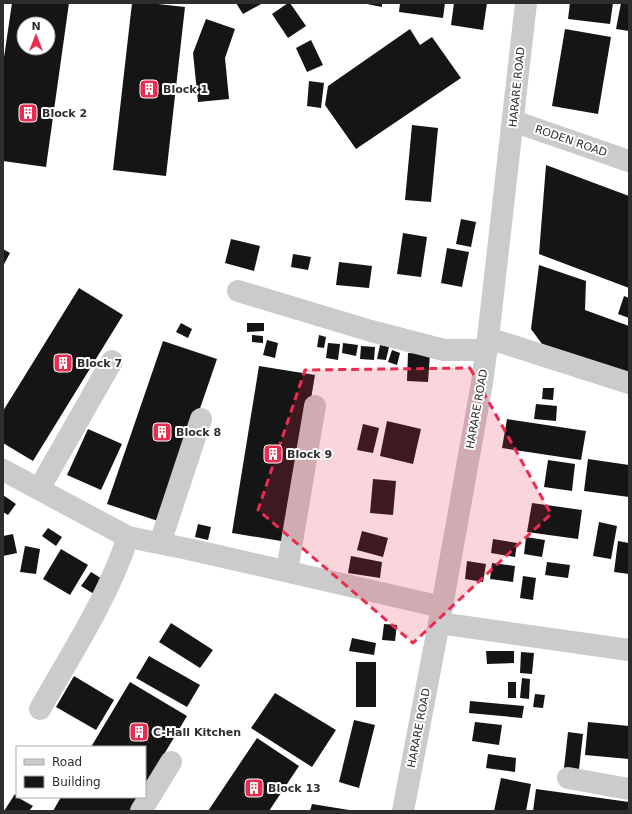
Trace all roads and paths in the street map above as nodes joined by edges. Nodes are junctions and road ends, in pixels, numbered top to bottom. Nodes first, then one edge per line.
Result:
1 (526, 3) edge
2 (513, 121) junction
3 (629, 160) edge
4 (238, 291) dead end
5 (488, 344) junction
6 (112, 361) dead end
7 (629, 383) edge
8 (315, 406) dead end
9 (201, 419) dead end
10 (3, 470) edge
11 (39, 489) junction
12 (128, 537) junction
13 (160, 543) junction
14 (287, 571) junction
15 (440, 615) junction
16 (629, 650) edge
17 (40, 709) dead end
18 (171, 762) dead end
19 (568, 778) dead end
20 (629, 789) edge
21 (141, 811) edge
22 (403, 811) edge

1 - 2 street, HARARE ROAD
2 - 3 street, RODEN ROAD
2 - 5 street, HARARE ROAD
4 - 5 street
5 - 7 street
5 - 15 street, HARARE ROAD
6 - 11 street
8 - 14 street
9 - 13 street
10 - 11 street
11 - 12 street
12 - 13 street
12 - 17 street
13 - 14 street
14 - 15 street
15 - 16 street
15 - 22 street, HARARE ROAD
18 - 21 street
19 - 20 street

